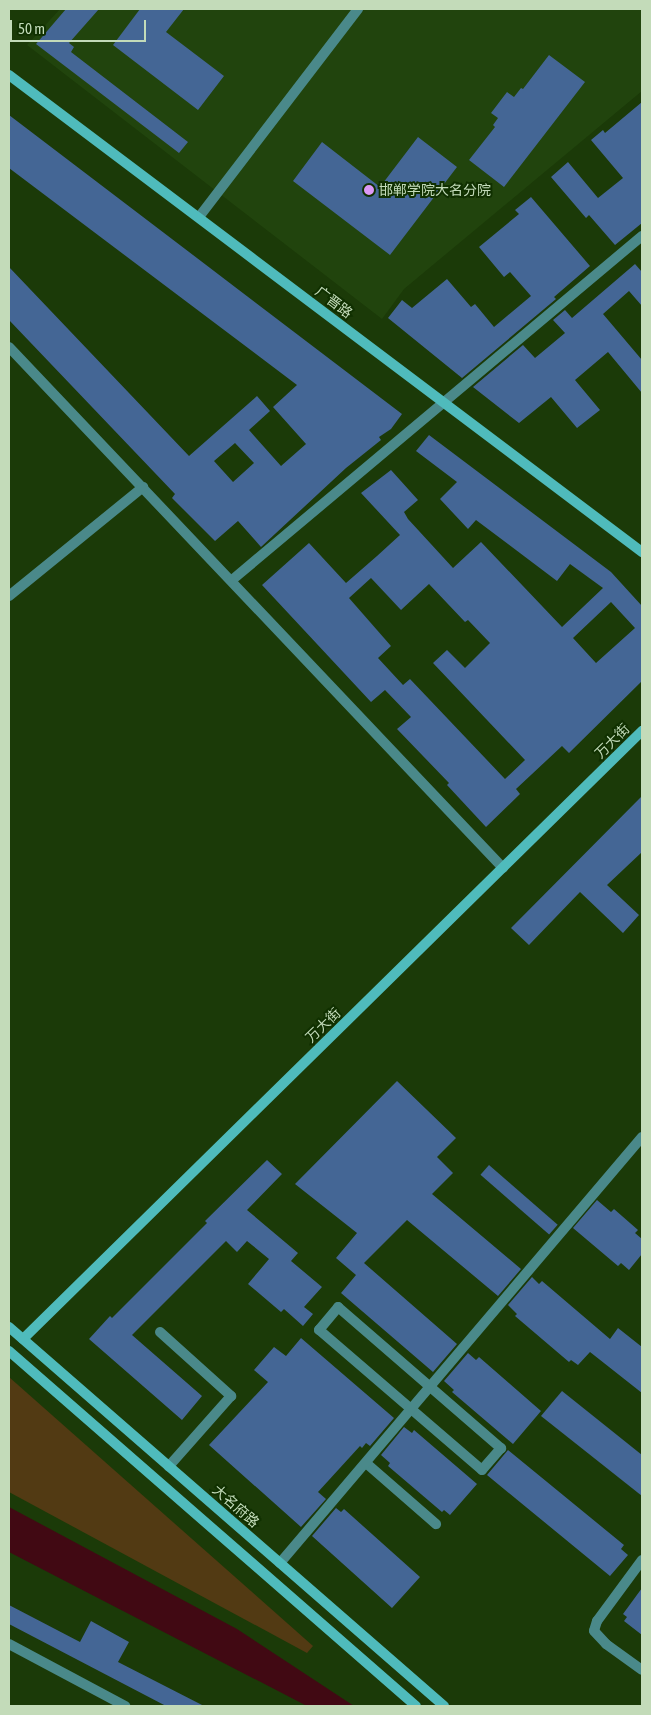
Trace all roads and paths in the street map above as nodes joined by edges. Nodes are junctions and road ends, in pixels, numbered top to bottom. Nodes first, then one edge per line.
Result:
1 (358, 9) edge
2 (9, 74) edge
3 (198, 218) junction
4 (642, 236) edge
5 (9, 347) edge
6 (444, 402) junction
7 (143, 487) junction
8 (642, 552) edge
9 (232, 580) junction
10 (9, 596) edge
11 (642, 731) edge
12 (503, 868) junction
13 (642, 1137) edge
14 (9, 1327) edge
15 (160, 1332) dead end
16 (23, 1339) junction
17 (9, 1351) edge
18 (431, 1387) junction
19 (412, 1410) junction
20 (366, 1463) junction
21 (169, 1466) junction
22 (436, 1524) dead end
23 (642, 1560) edge
24 (280, 1563) junction
25 (9, 1644) edge
26 (642, 1670) edge
27 (125, 1706) edge
28 (416, 1706) edge
29 (444, 1706) edge

1 - 3 street
2 - 3 street, 广晋路
3 - 6 street, 广晋路
4 - 6 street
5 - 7 street
6 - 8 street, 广晋路
6 - 9 street
7 - 9 street
7 - 10 street
9 - 12 street
11 - 12 street, 万大街
12 - 16 street, 万大街
13 - 18 street
14 - 16 street, 大名府路
15 - 21 street
16 - 21 street, 大名府路
17 - 28 street
18 - 19 street
18 - 19 street
18 - 19 street
19 - 20 street
20 - 22 street
20 - 24 street
21 - 24 street, 大名府路
23 - 26 street
24 - 29 street, 大名府路
25 - 27 street

